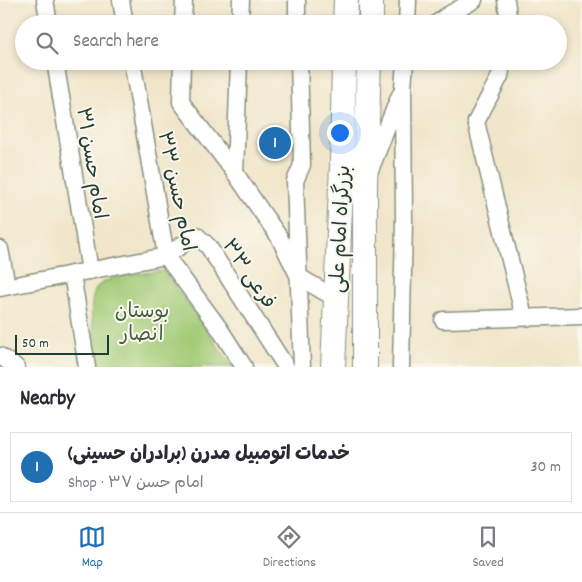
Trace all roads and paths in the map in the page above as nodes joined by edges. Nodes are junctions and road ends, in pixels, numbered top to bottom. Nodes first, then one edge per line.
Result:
1 (45, 0) edge
2 (121, 0) edge
3 (184, 0) edge
4 (241, 0) edge
5 (297, 0) edge
6 (346, 0) edge
7 (372, 0) edge
8 (408, 0) edge
9 (474, 0) edge
10 (506, 0) edge
11 (48, 15) edge
12 (124, 15) edge
13 (183, 15) edge
14 (240, 15) edge
15 (298, 15) edge
16 (346, 15) edge
17 (371, 15) edge
18 (407, 15) edge
19 (448, 15) edge
20 (508, 15) edge
21 (56, 70) edge
22 (134, 70) edge
23 (182, 70) edge
24 (239, 70) edge
25 (299, 70) edge
26 (344, 70) edge
27 (369, 70) edge
28 (404, 70) edge
29 (410, 70) edge
30 (501, 70) edge
31 (403, 88) junction
32 (235, 173) junction
33 (365, 184) junction
34 (0, 249) edge
35 (166, 256) junction
36 (90, 271) junction
37 (72, 274) junction
38 (299, 277) junction
39 (4, 287) edge
40 (335, 298) junction
41 (582, 316) edge
42 (524, 317) junction
43 (443, 320) dead end
44 (0, 356) edge
45 (16, 367) edge
46 (87, 367) edge
47 (244, 367) edge
48 (286, 367) edge
49 (302, 367) edge
50 (333, 367) edge
51 (365, 367) edge
52 (401, 367) edge

1 - 11 street
2 - 12 street
3 - 13 street
4 - 14 street
5 - 15 street
6 - 16 highway
7 - 17 highway
8 - 18 street
9 - 19 street
10 - 20 street
21 - 36 street, امام حسن ۳۱
22 - 35 street, امام حسن ۳۳
23 - 32 street
24 - 32 street
25 - 38 street
26 - 40 highway, بزرگراه امام علی
27 - 33 highway, بزرگراه امام علی
28 - 31 street
29 - 31 street
30 - 42 street
31 - 33 street
31 - 52 street
32 - 38 street
33 - 51 highway, بزرگراه امام علی
34 - 39 street
35 - 36 street
35 - 47 street, امام حسن ۳۳
35 - 48 street, فرعی ۳۳
36 - 37 street
37 - 39 street
37 - 46 street
38 - 40 street
38 - 49 street
40 - 50 highway, بزرگراه امام علی
41 - 42 street
42 - 43 street
44 - 45 street

